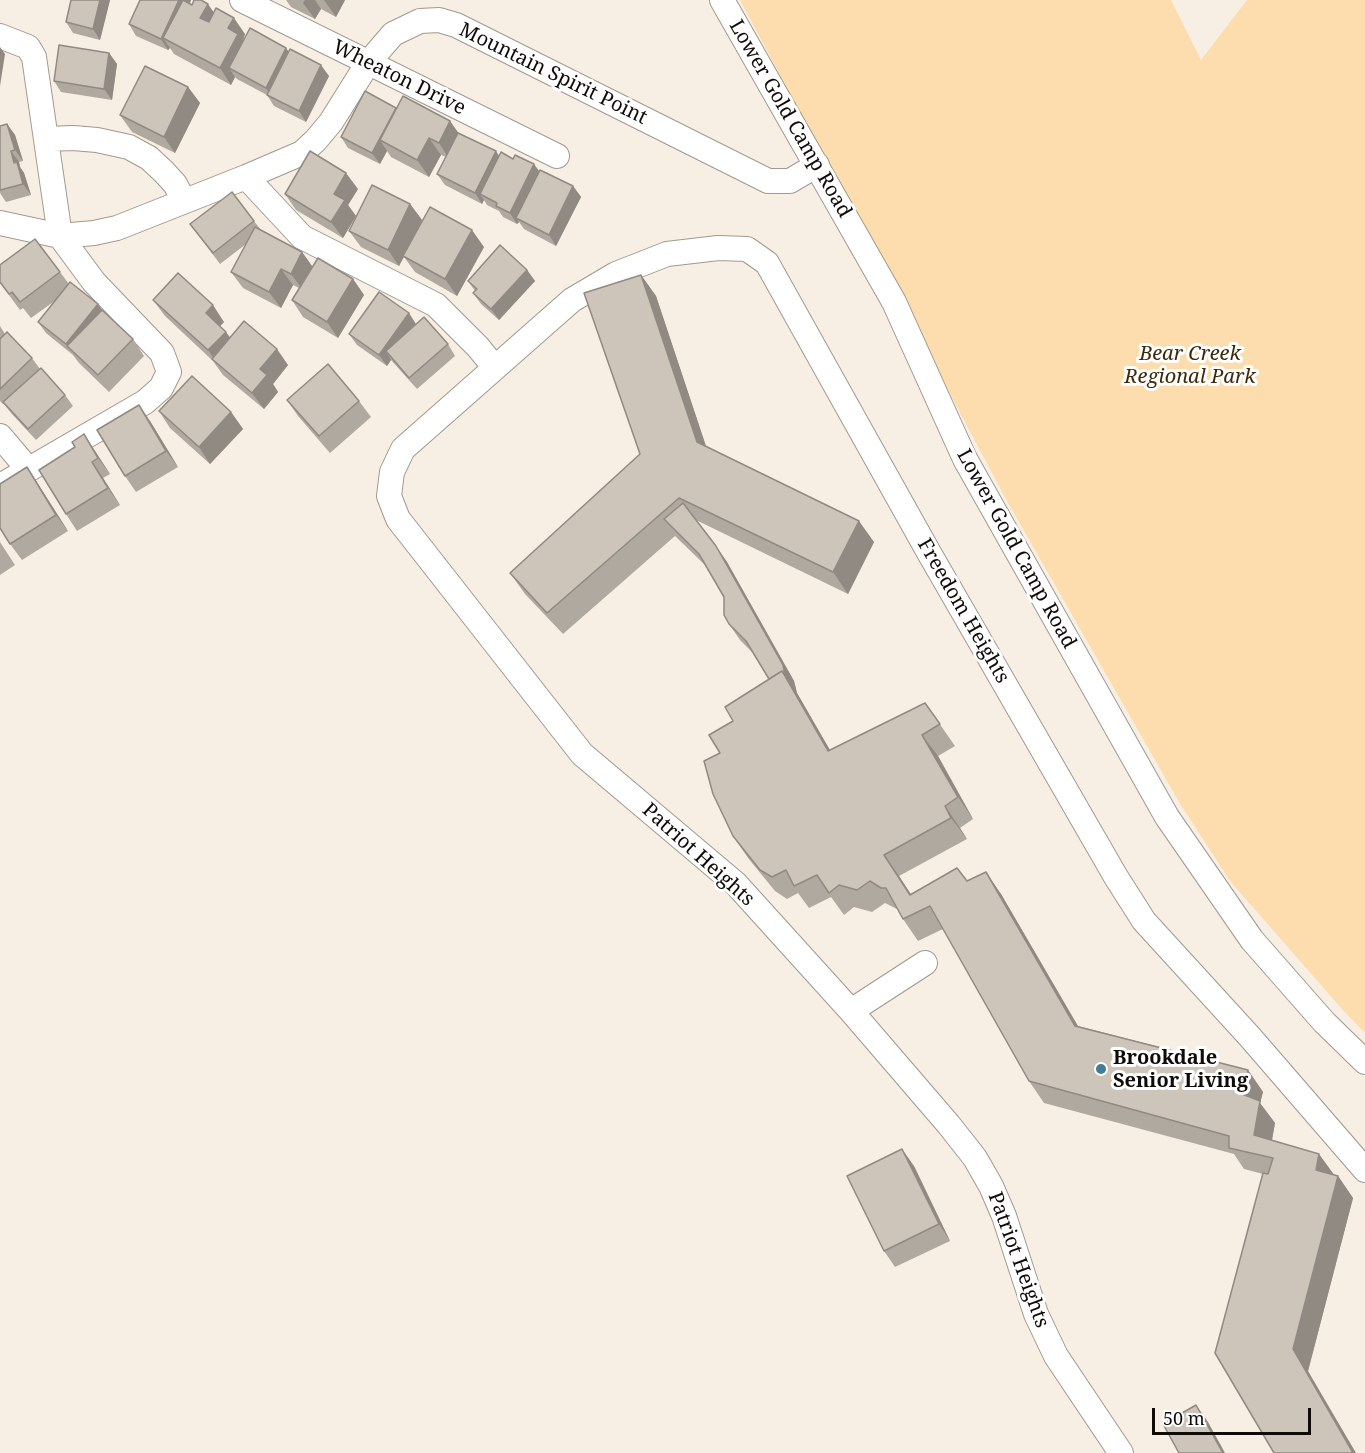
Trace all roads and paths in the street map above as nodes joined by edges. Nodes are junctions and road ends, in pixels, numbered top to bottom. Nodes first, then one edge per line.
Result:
1 (242, 0) edge
2 (722, 0) edge
3 (0, 36) edge
4 (368, 63) junction
5 (46, 139) junction
6 (557, 156) dead end
7 (817, 165) junction
8 (246, 177) junction
9 (183, 201) junction
10 (0, 224) edge
11 (60, 236) junction
12 (503, 361) junction
13 (0, 436) edge
14 (28, 470) junction
15 (0, 486) edge
16 (925, 963) dead end
17 (851, 1011) junction
18 (1365, 1062) edge
19 (1365, 1170) edge
20 (1121, 1453) edge

1 - 4 street, Wheaton Drive
2 - 7 street, Lower Gold Camp Road
3 - 5 street
4 - 6 street, Wheaton Drive
4 - 7 street, Mountain Spirit Point
4 - 8 street, Mountain Spirit Point
5 - 9 street
5 - 11 street
7 - 18 street, Lower Gold Camp Road
8 - 9 street, Mountain Spirit Point
8 - 12 street
9 - 11 street, Mountain Spirit Point
10 - 11 street, Mountain Spirit Point
11 - 14 street
12 - 17 street, Patriot Heights
12 - 19 street, Freedom Heights
13 - 14 street
14 - 15 street
16 - 17 street
17 - 20 street, Patriot Heights

